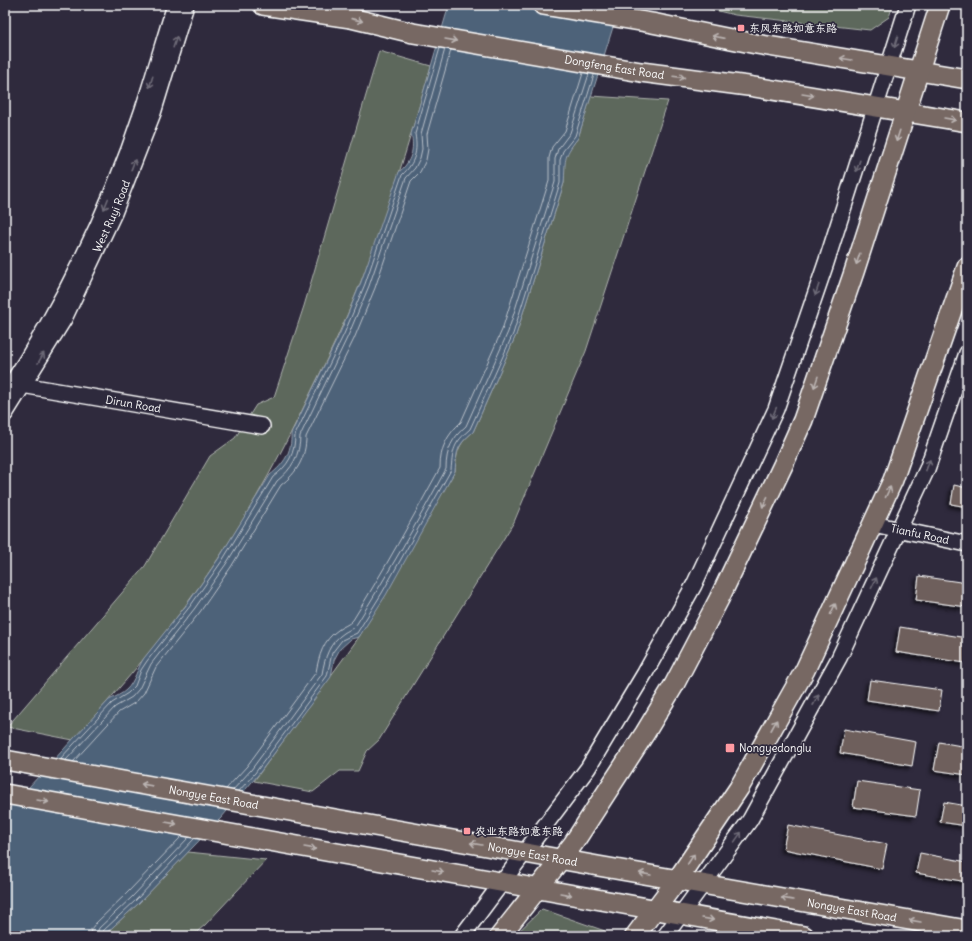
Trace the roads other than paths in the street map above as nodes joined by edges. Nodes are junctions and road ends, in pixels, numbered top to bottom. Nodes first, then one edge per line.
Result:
1 (175, 5) edge
2 (186, 5) edge
3 (263, 5) edge
4 (543, 5) edge
5 (908, 5) edge
6 (940, 5) edge
7 (889, 66) junction
8 (918, 71) junction
9 (967, 79) edge
10 (877, 106) junction
11 (906, 111) junction
12 (967, 122) edge
13 (967, 267) edge
14 (967, 353) edge
15 (12, 386) edge
16 (5, 414) edge
17 (262, 426) dead end
18 (873, 524) junction
19 (900, 530) junction
20 (967, 544) edge
21 (5, 760) edge
22 (5, 794) edge
23 (525, 853) junction
24 (561, 859) junction
25 (677, 880) junction
26 (502, 883) junction
27 (704, 885) junction
28 (538, 889) junction
29 (655, 910) junction
30 (681, 915) junction
31 (967, 930) edge
32 (462, 936) edge
33 (500, 936) edge
34 (635, 936) edge
35 (665, 936) edge
36 (804, 936) edge

1 -> 15 street, West Ruyi Road
15 -> 2 street, West Ruyi Road
3 -> 10 main road, Dongfeng East Road
7 -> 4 main road
5 -> 7 street
6 - 8 main road
7 - 8 main road
7 - 10 street
8 - 9 main road
8 - 11 main road
10 - 11 main road, Dongfeng East Road
10 -> 23 street
11 -> 12 main road, Dongfeng East Road
11 -> 24 main road
18 -> 13 main road
19 -> 14 street
15 - 16 street, West Ruyi Road
15 - 17 street, Dirun Road
18 - 19 street, Tianfu Road
25 -> 18 main road
19 - 20 street, Tianfu Road
27 -> 19 street
23 -> 21 main road, Nongye East Road
22 -> 26 main road
23 - 24 main road, Nongye East Road
23 - 26 street
25 -> 24 main road, Nongye East Road
24 - 28 main road
25 - 27 main road, Nongye East Road
25 - 29 main road
26 - 28 main road
26 - 32 street
27 - 30 street
31 -> 27 main road, Nongye East Road
28 -> 29 main road
28 - 33 main road
29 - 30 main road
29 - 34 main road
30 - 35 street
30 -> 36 main road

